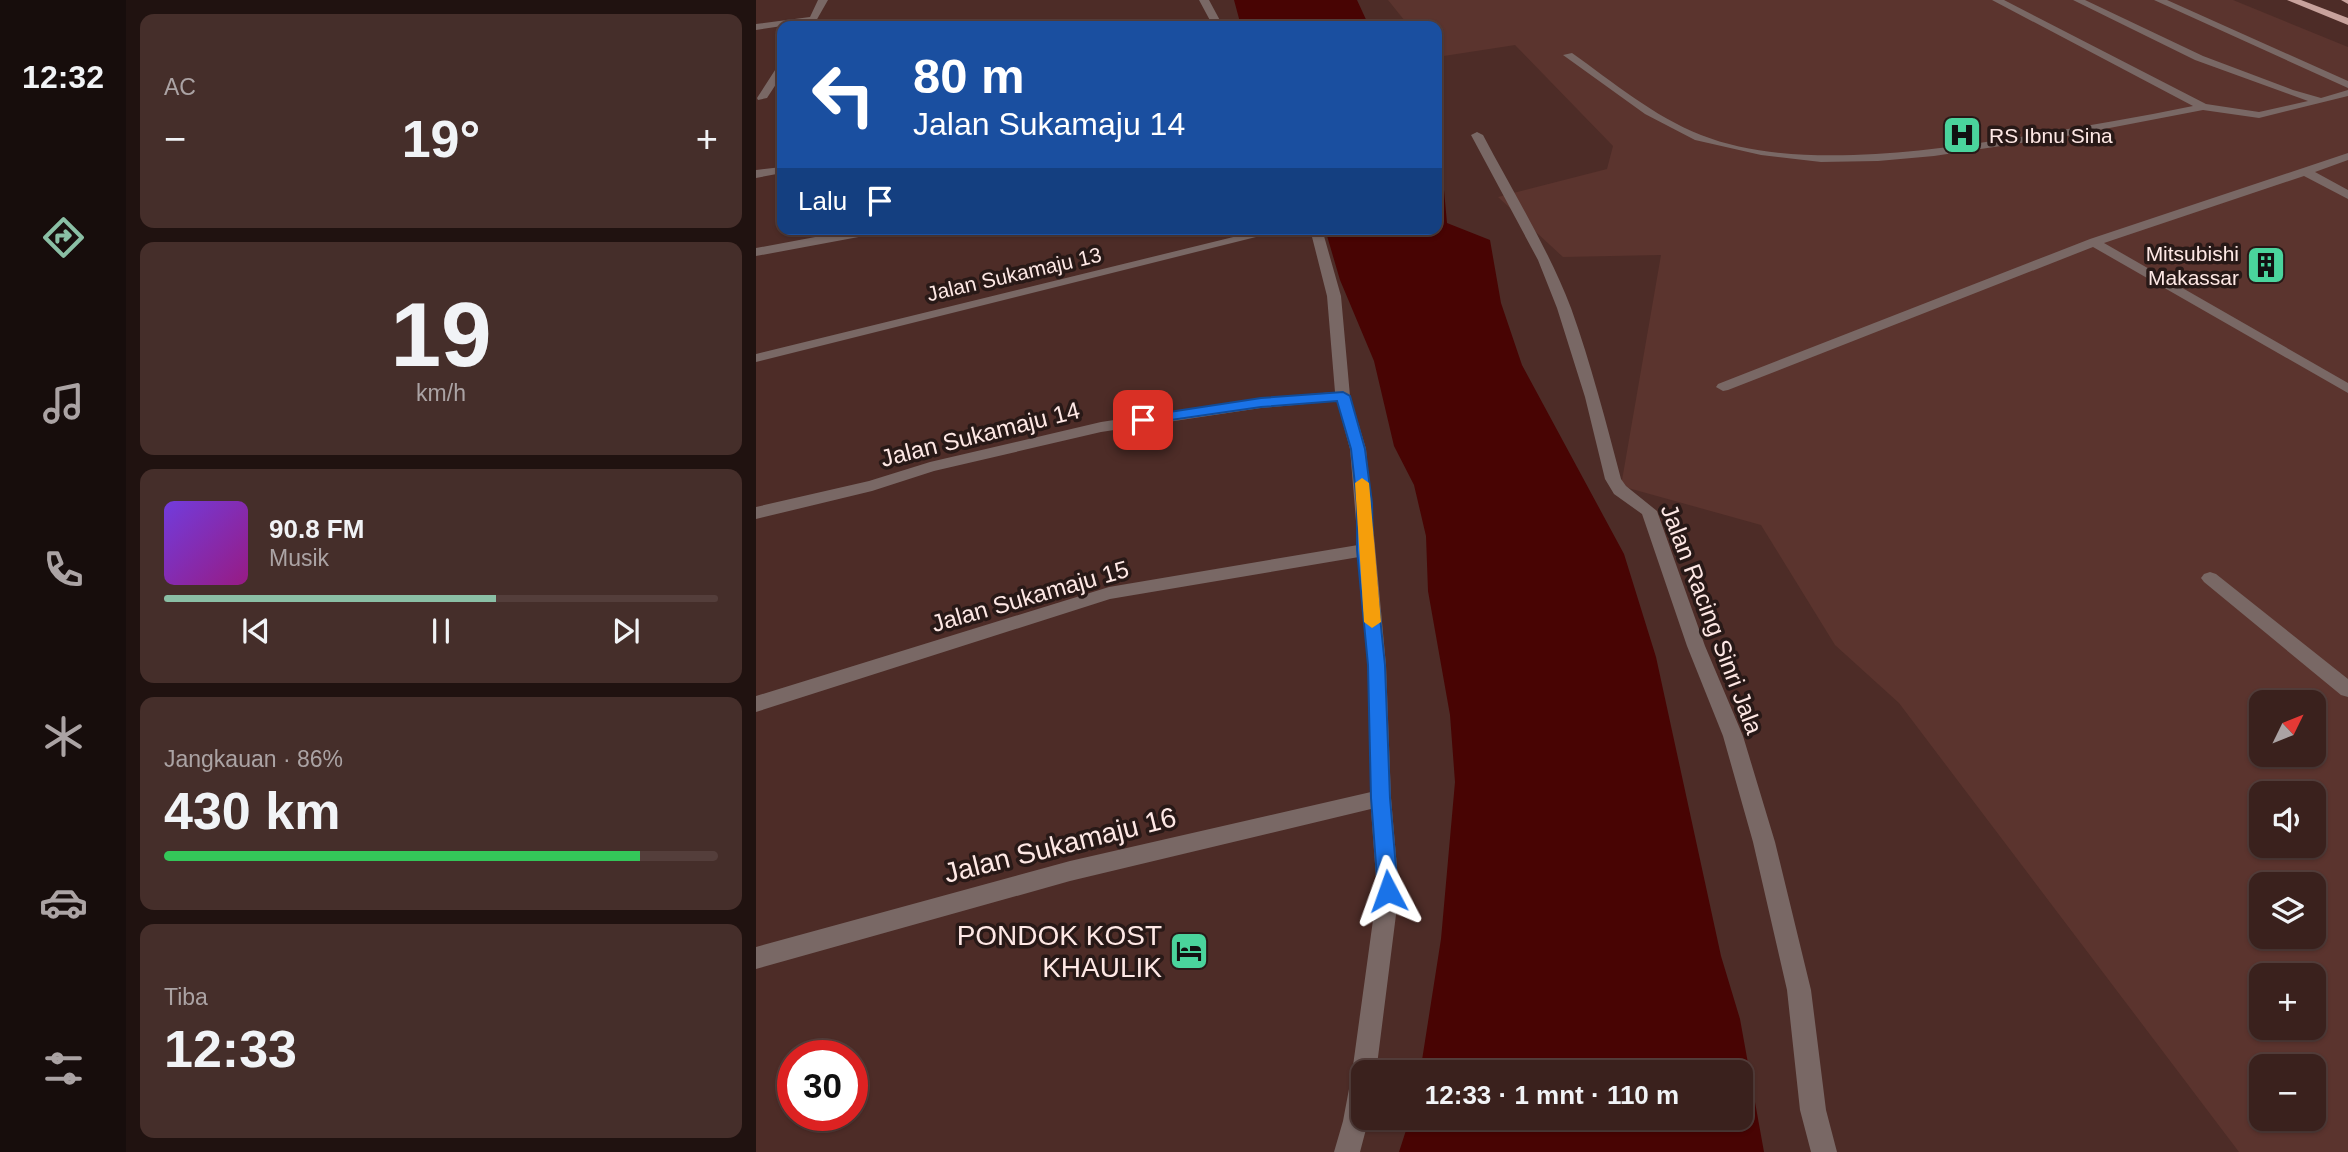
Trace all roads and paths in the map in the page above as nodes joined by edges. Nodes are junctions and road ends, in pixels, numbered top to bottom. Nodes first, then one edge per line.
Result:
1 (823, 0) edge
2 (1204, 0) edge
3 (1997, 0) edge
4 (2078, 0) edge
5 (2159, 0) edge
6 (2292, 0) edge
7 (812, 21) edge
8 (1215, 21) edge
9 (2348, 22) edge
10 (777, 25) edge
11 (756, 27) edge
12 (1568, 55) dead end
13 (777, 74) edge
14 (2348, 85) edge
15 (2348, 93) edge
16 (777, 97) edge
17 (759, 99) edge
18 (2321, 101) junction
19 (2203, 107) junction
20 (1477, 135) dead end
21 (2348, 156) edge
22 (777, 171) edge
23 (2305, 172) junction
24 (756, 174) edge
25 (2348, 195) edge
26 (848, 235) edge
27 (1258, 235) edge
28 (1318, 235) edge
29 (2094, 242) junction
30 (756, 252) edge
31 (756, 358) edge
32 (1723, 387) dead end
33 (2348, 389) edge
34 (1343, 396) junction
35 (756, 513) edge
36 (1365, 550) junction
37 (2210, 578) dead end
38 (2348, 690) edge
39 (756, 704) edge
40 (1381, 798) junction
41 (756, 958) edge
42 (1366, 1060) edge
43 (1353, 1130) edge
44 (1347, 1152) edge
45 (1824, 1152) edge

1 - 7 street
2 - 8 street
3 - 19 street
4 - 18 street
5 - 14 street
6 - 9 highway
10 - 11 street
12 - 19 street
13 - 17 street
15 - 18 street
16 - 17 street
18 - 19 street
20 - 45 street, Jalan Racing Sinri Jala
21 - 23 street
22 - 24 street
23 - 25 street
23 - 29 street
26 - 30 street
27 - 31 street, Jalan Sukamaju 13
28 - 34 street
29 - 32 street
29 - 33 street
34 - 35 street, Jalan Sukamaju 14
34 - 36 street
36 - 39 street, Jalan Sukamaju 15
36 - 40 street
37 - 38 street
40 - 41 street, Jalan Sukamaju 16
40 - 42 street
43 - 44 street

